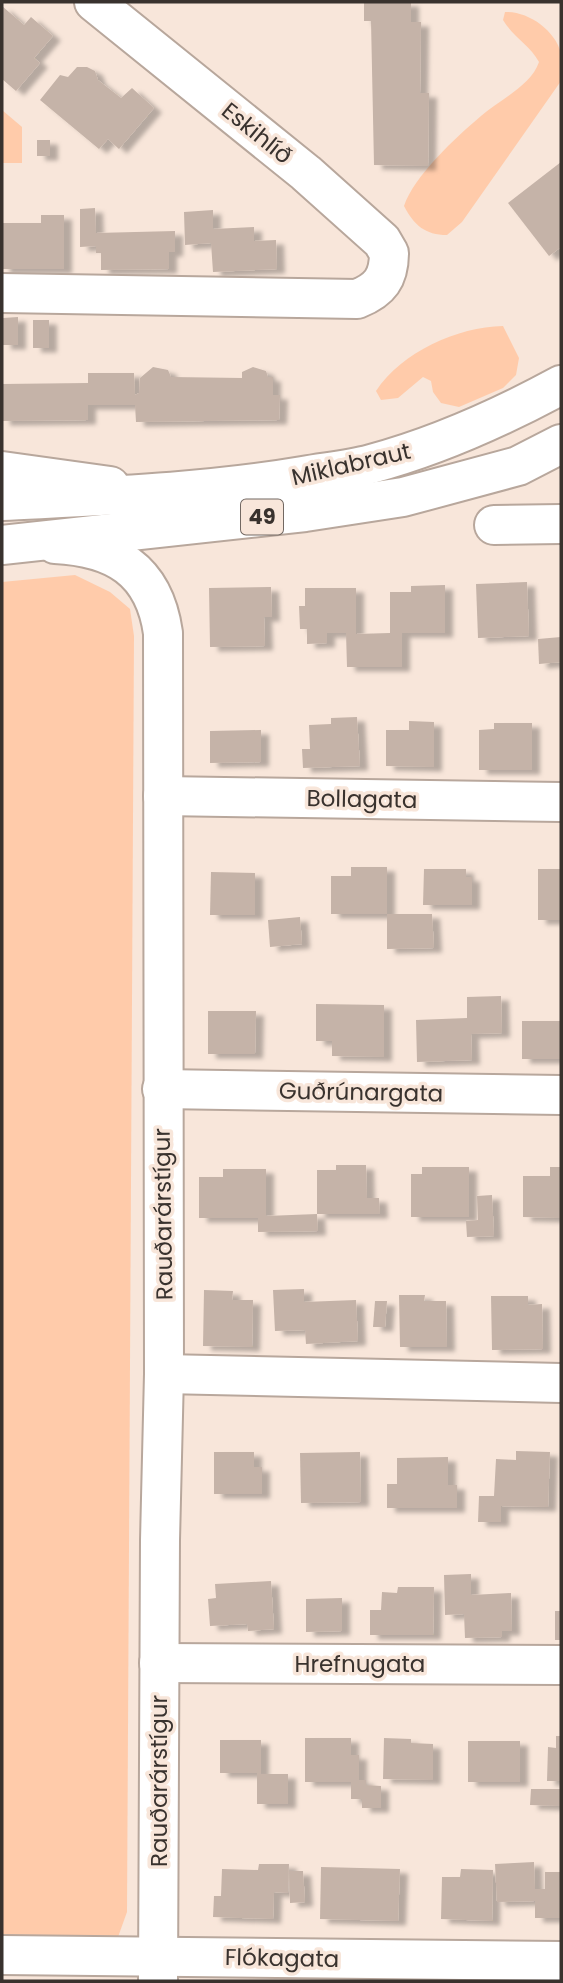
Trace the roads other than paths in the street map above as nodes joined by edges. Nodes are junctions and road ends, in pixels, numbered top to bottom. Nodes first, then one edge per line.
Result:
1 (94, 2) edge
2 (2, 293) edge
3 (561, 385) edge
4 (561, 444) edge
5 (561, 458) edge
6 (518, 466) junction
7 (2, 471) edge
8 (157, 493) junction
9 (2, 501) edge
10 (561, 524) edge
11 (494, 525) dead end
12 (13, 544) edge
13 (163, 796) junction
14 (561, 802) edge
15 (162, 1088) junction
16 (561, 1095) edge
17 (164, 1374) junction
18 (561, 1383) edge
19 (159, 1663) junction
20 (561, 1665) edge
21 (2, 1955) edge
22 (561, 1961) edge
23 (158, 1969) edge

1 - 2 main road, Eskihlíð
3 - 8 main road, Miklabraut / 49
4 - 6 main road, Miklabraut / 49
5 - 6 main road
6 - 12 main road, Miklabraut / 49
7 - 8 main road
8 - 9 main road, Miklabraut / 49
10 - 11 main road
12 - 13 main road, Rauðarárstígur
13 - 14 main road, Bollagata
13 - 15 main road, Rauðarárstígur
15 - 16 main road, Guðrúnargata
15 - 17 main road, Rauðarárstígur
17 - 18 main road
17 - 19 main road, Rauðarárstígur
19 - 20 main road, Hrefnugata
19 - 23 main road, Rauðarárstígur
21 - 23 main road, Flókagata
22 - 23 main road, Flókagata

